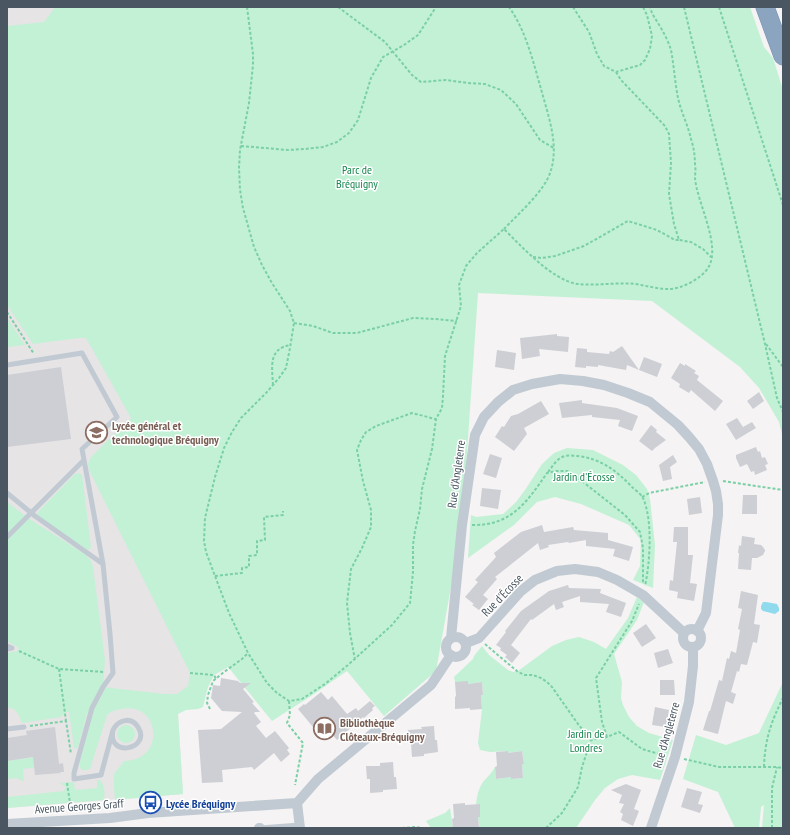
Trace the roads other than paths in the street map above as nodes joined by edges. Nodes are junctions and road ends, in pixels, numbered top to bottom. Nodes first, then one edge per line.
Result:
1 (765, 7) edge
2 (783, 56) edge
3 (7, 365) edge
4 (84, 460) junction
5 (7, 493) edge
6 (31, 513) junction
7 (7, 537) edge
8 (103, 564) junction
9 (697, 631) junction
10 (684, 633) junction
11 (451, 638) junction
12 (466, 643) junction
13 (693, 647) junction
14 (451, 655) junction
15 (26, 726) road end
16 (7, 729) edge
17 (113, 730) junction
18 (297, 803) junction
19 (7, 824) edge
20 (300, 826) edge
21 (259, 828) edge
22 (650, 828) edge

1 - 2 highway
3 - 4 lane
4 - 6 lane
4 - 8 lane
5 - 6 lane
6 - 7 lane
6 - 8 lane
8 - 17 lane
9 - 10 street
9 - 11 street, Rue d'Angleterre
9 - 13 street
10 - 12 street, Rue d'Écosse
10 - 13 street
11 - 12 street
11 - 14 street
12 - 14 street
13 - 22 street, Rue d'Angleterre
14 - 18 street
15 - 16 lane
17 - 17 lane
18 - 19 street, Avenue Georges Graff
18 - 20 street
20 - 21 lane

